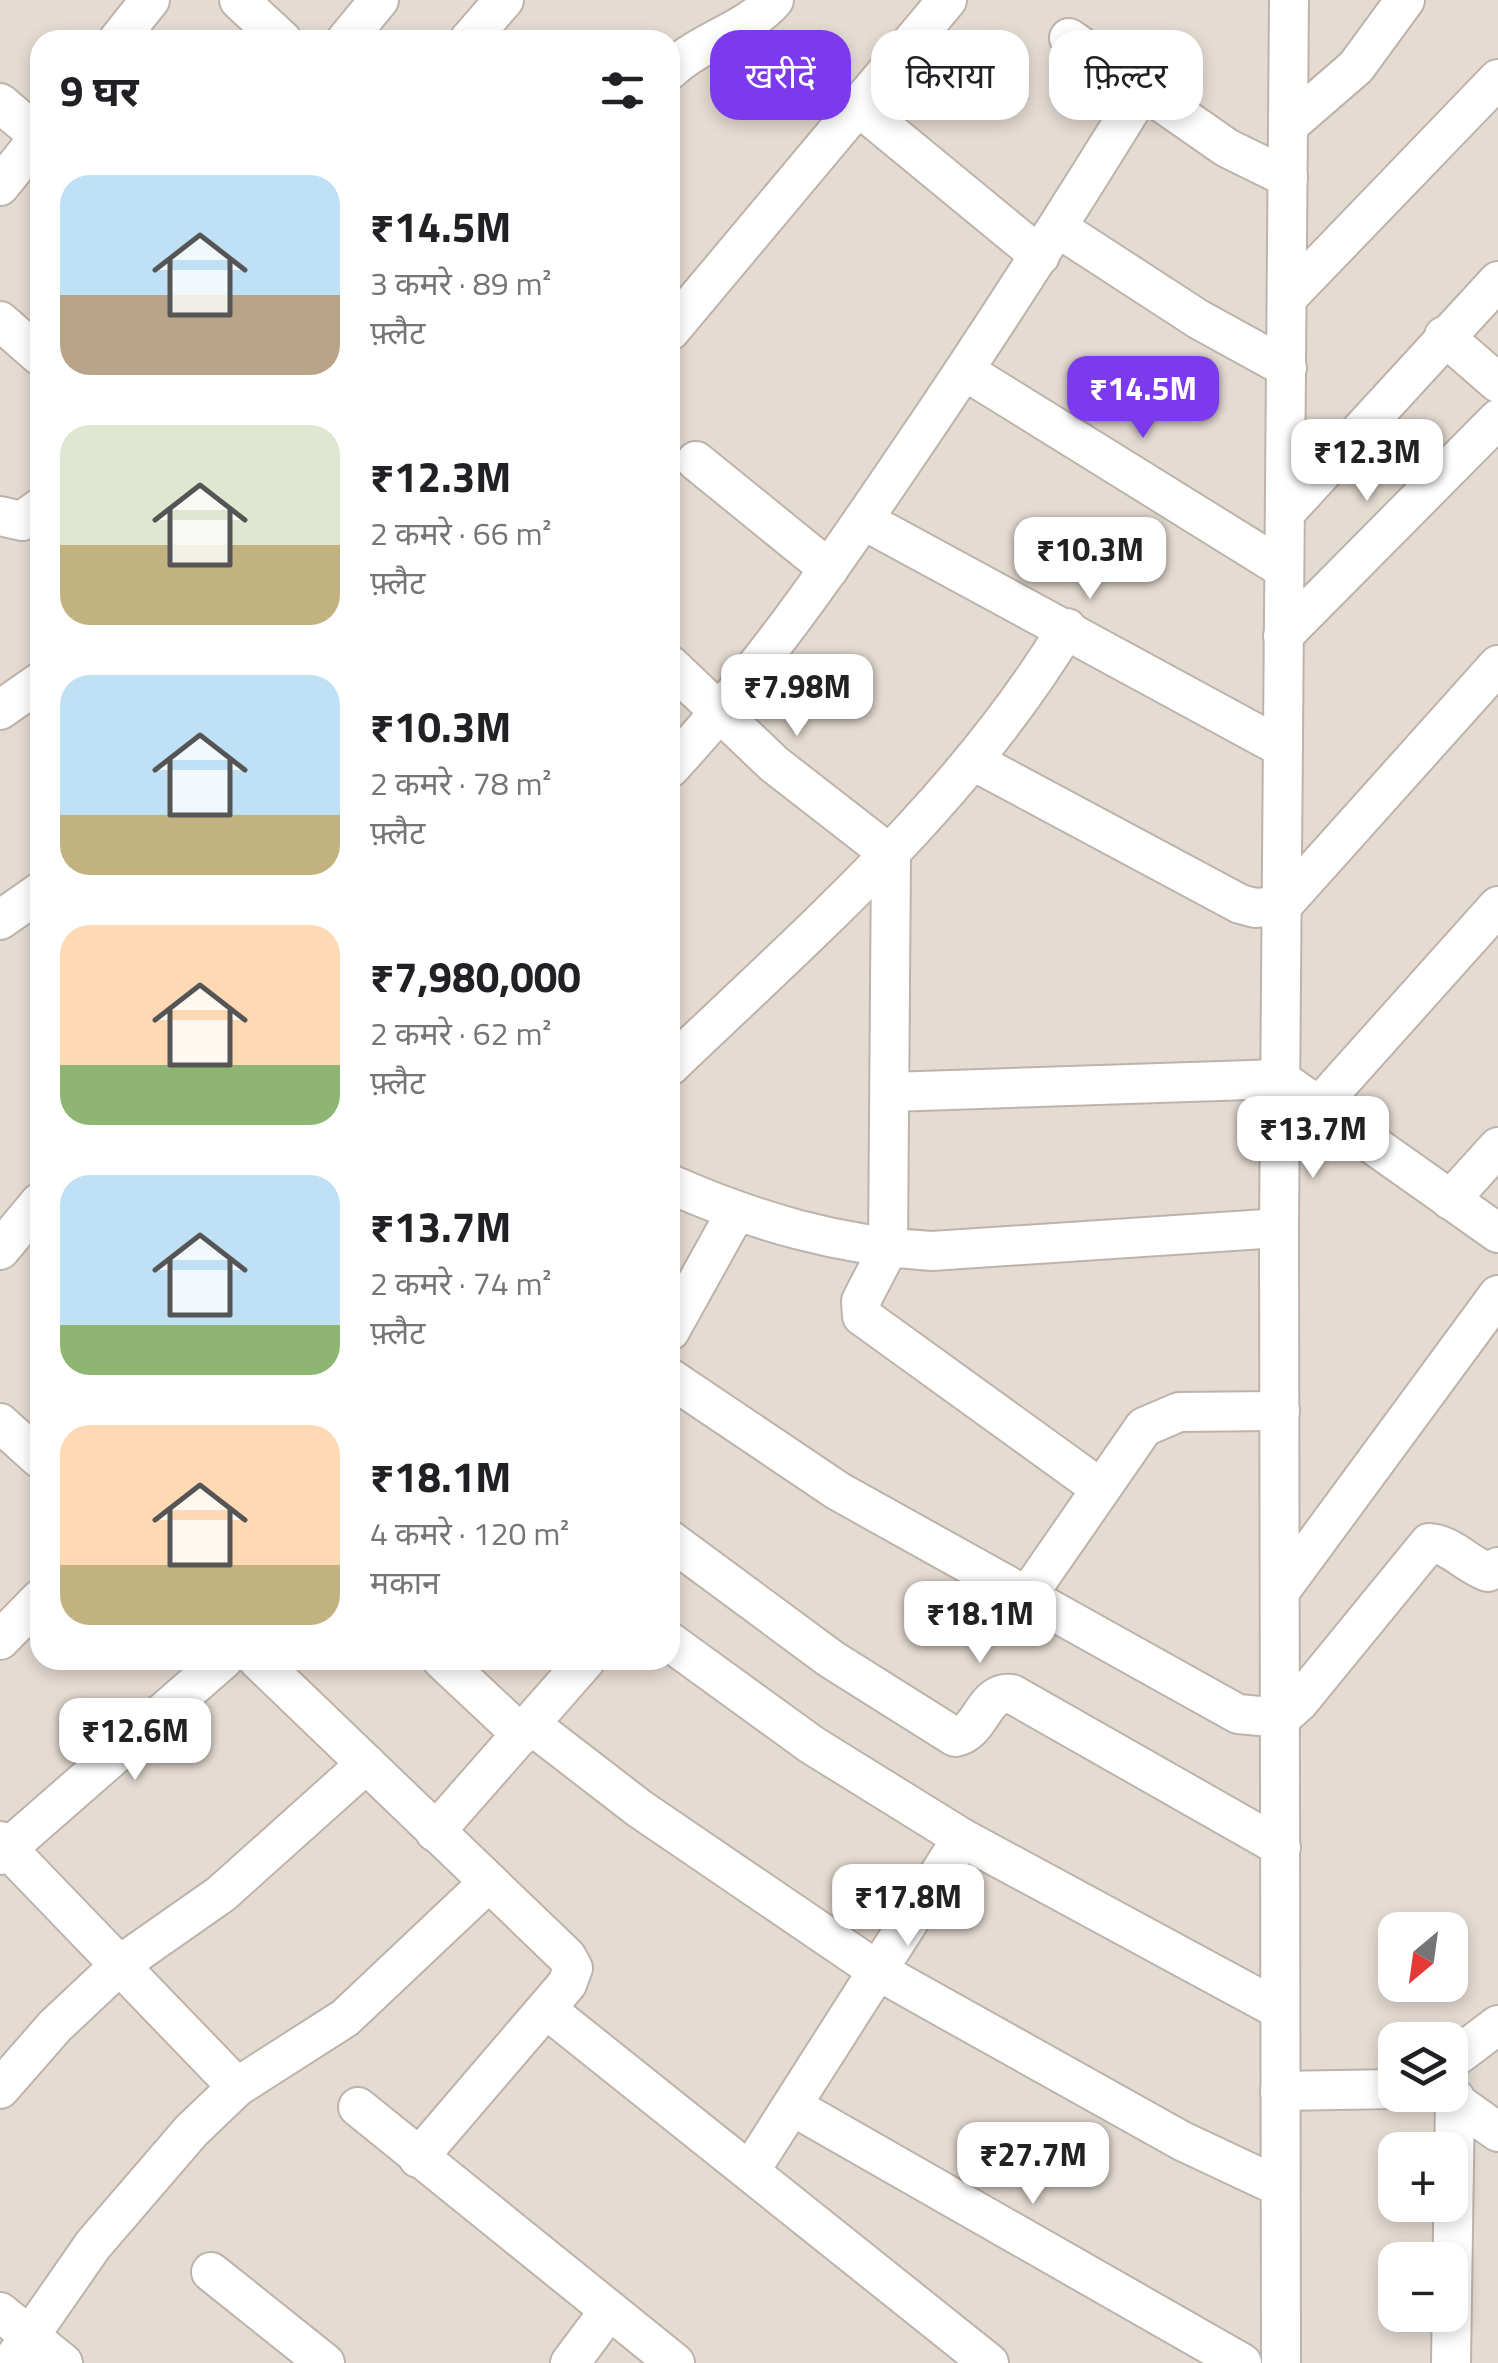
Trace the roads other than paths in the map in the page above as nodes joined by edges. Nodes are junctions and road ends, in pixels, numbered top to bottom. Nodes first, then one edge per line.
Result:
1 (150, 0) edge
2 (239, 0) edge
3 (379, 0) edge
4 (504, 0) edge
5 (948, 0) edge
6 (1405, 0) edge
7 (1286, 2) edge
8 (747, 7) edge
9 (126, 30) edge
10 (271, 30) edge
11 (354, 30) edge
12 (478, 30) edge
13 (680, 60) edge
14 (1498, 79) edge
15 (0, 103) edge
16 (859, 107) junction
17 (1124, 120) edge
18 (1185, 120) edge
19 (1289, 124) junction
20 (30, 128) edge
21 (30, 148) edge
22 (1288, 178) junction
23 (0, 186) edge
24 (1049, 242) junction
25 (1498, 281) edge
26 (1287, 298) junction
27 (680, 319) edge
28 (0, 321) edge
29 (1444, 336) junction
30 (30, 347) edge
31 (1286, 368) junction
32 (965, 371) junction
33 (1498, 383) edge
34 (1498, 419) edge
35 (696, 462) dead end
36 (1285, 514) junction
37 (30, 515) edge
38 (0, 516) edge
39 (864, 520) junction
40 (828, 569) junction
41 (1284, 569) junction
42 (1066, 628) junction
43 (1284, 636) junction
44 (1498, 665) edge
45 (680, 674) edge
46 (30, 689) edge
47 (0, 710) edge
48 (723, 711) junction
49 (1283, 748) junction
50 (680, 757) edge
51 (975, 762) junction
52 (890, 854) junction
53 (30, 899) edge
54 (1282, 906) junction
55 (1498, 906) edge
56 (0, 920) edge
57 (680, 1056) edge
58 (1280, 1079) junction
59 (890, 1092) junction
60 (1319, 1106) junction
61 (1498, 1146) edge
62 (680, 1188) edge
63 (1450, 1200) junction
64 (736, 1212) junction
65 (30, 1214) edge
66 (1279, 1228) junction
67 (1498, 1234) edge
68 (888, 1248) junction
69 (0, 1250) edge
70 (1498, 1295) edge
71 (680, 1313) edge
72 (680, 1385) edge
73 (1280, 1411) junction
74 (0, 1424) edge
75 (30, 1450) edge
76 (1100, 1488) junction
77 (680, 1555) edge
78 (1498, 1567) edge
79 (1281, 1590) junction
80 (1028, 1596) junction
81 (30, 1609) edge
82 (0, 1640) edge
83 (680, 1649) edge
84 (211, 1670) edge
85 (268, 1670) edge
86 (454, 1670) edge
87 (577, 1670) edge
88 (1281, 1718) junction
89 (526, 1730) junction
90 (366, 1764) junction
91 (435, 1832) junction
92 (962, 1838) junction
93 (1281, 1847) junction
94 (2, 1848) edge
95 (489, 1882) junction
96 (121, 1964) junction
97 (878, 1971) junction
98 (546, 2008) junction
99 (1280, 2010) junction
100 (1498, 2025) edge
101 (1468, 2047) edge
102 (237, 2088) junction
103 (0, 2089) edge
104 (1378, 2089) edge
105 (1280, 2090) junction
106 (358, 2106) dead end
107 (792, 2106) junction
108 (1468, 2110) edge
109 (1450, 2112) edge
110 (1498, 2132) edge
111 (418, 2158) junction
112 (750, 2171) junction
113 (1280, 2187) junction
114 (211, 2272) dead end
115 (0, 2312) edge
116 (608, 2312) junction
117 (20, 2350) edge
118 (64, 2363) edge
119 (325, 2363) edge
120 (570, 2363) edge
121 (675, 2363) edge
122 (989, 2363) edge
123 (1242, 2363) edge
124 (1281, 2363) edge
125 (1452, 2363) edge

1 - 9 street
2 - 10 street
3 - 11 street
4 - 12 street
5 - 16 street
6 - 19 street
7 - 19 street
8 - 13 street
14 - 26 street
15 - 20 street
16 - 24 street
16 - 27 street
17 - 24 street
18 - 22 street
19 - 22 street
21 - 23 street
22 - 26 street
24 - 31 street
24 - 32 street
25 - 29 street
26 - 31 street
28 - 30 street
29 - 33 street
29 - 36 street
31 - 36 street
32 - 39 street
32 - 41 street
34 - 43 street
35 - 40 street
36 - 41 street
37 - 38 street
39 - 40 street
39 - 42 street
40 - 48 street
41 - 43 street
42 - 49 street
42 - 51 street
43 - 49 street
44 - 54 street
45 - 48 street
46 - 47 street
48 - 50 street
48 - 52 street
49 - 54 street
51 - 52 street
51 - 54 street
52 - 57 street
52 - 59 street
53 - 56 street
54 - 58 street
55 - 60 street
58 - 59 street
58 - 60 street
58 - 66 street
59 - 68 street
60 - 63 street
61 - 63 street
62 - 64 street
63 - 67 street
64 - 68 street
64 - 71 street
65 - 69 street
66 - 68 street
66 - 73 street
68 - 76 street
70 - 79 street
72 - 80 street
73 - 76 street
73 - 79 street
74 - 75 street
76 - 80 street
77 - 93 street
78 - 88 street
79 - 88 street
80 - 88 street
81 - 82 street
83 - 92 street
84 - 94 street
85 - 90 street
86 - 89 street
87 - 89 street
88 - 93 street
89 - 91 street
89 - 97 street
90 - 91 street
90 - 96 street
91 - 95 street
92 - 97 street
92 - 99 street
93 - 99 street
94 - 96 street
95 - 98 street
95 - 102 street
96 - 102 street
96 - 103 street
97 - 107 street
97 - 113 street
98 - 111 street
98 - 112 street
99 - 105 street
100 - 101 street
102 - 117 street
104 - 105 street
105 - 113 street
106 - 111 street
107 - 112 street
107 - 123 street
108 - 110 street
109 - 125 street
111 - 116 street
112 - 122 street
113 - 124 street
114 - 119 street
115 - 117 street
116 - 120 street
116 - 121 street
117 - 118 street

